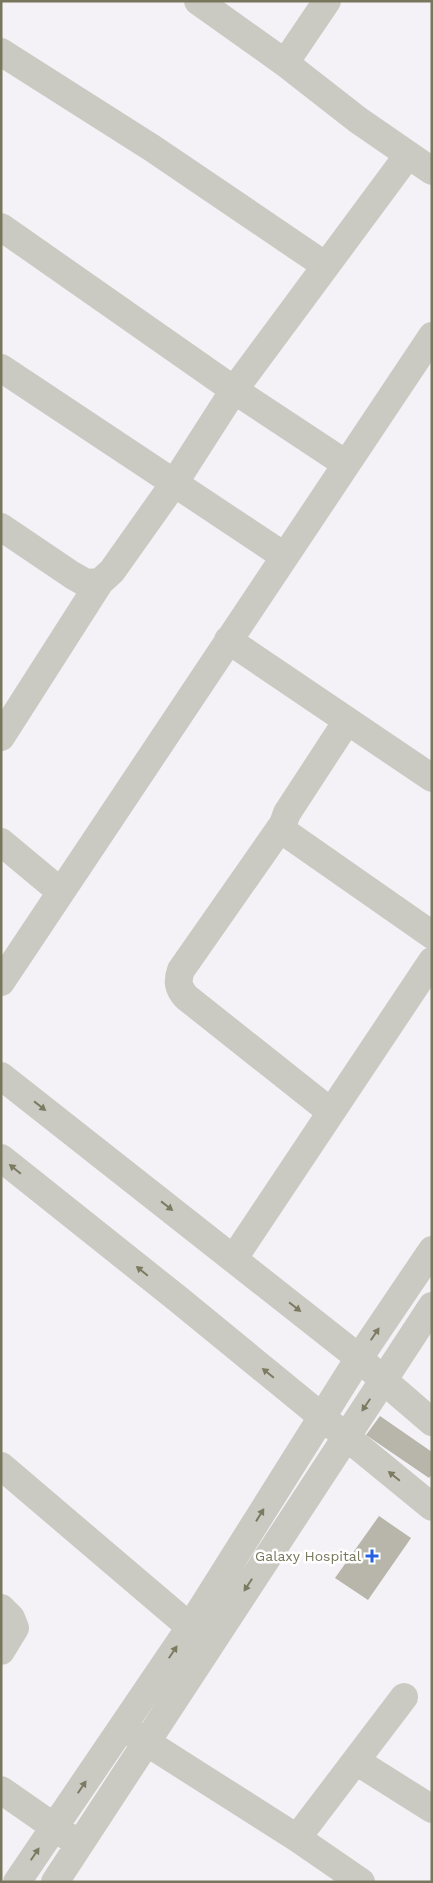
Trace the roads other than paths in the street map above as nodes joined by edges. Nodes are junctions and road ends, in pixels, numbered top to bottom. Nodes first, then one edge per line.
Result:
1 (198, 1) edge
2 (327, 1) edge
3 (1, 52) edge
4 (285, 63) junction
5 (408, 155) junction
6 (432, 171) edge
7 (1, 227) edge
8 (326, 266) junction
9 (432, 336) edge
10 (1, 368) edge
11 (234, 390) junction
12 (346, 464) junction
13 (174, 482) junction
14 (1, 527) edge
15 (284, 556) junction
16 (100, 582) junction
17 (228, 640) junction
18 (346, 722) junction
19 (1, 737) edge
20 (432, 778) edge
21 (283, 824) junction
22 (1, 842) edge
23 (61, 892) junction
24 (432, 935) edge
25 (432, 962) edge
26 (1, 982) edge
27 (1, 1076) edge
28 (331, 1112) junction
29 (1, 1158) edge
30 (432, 1250) edge
31 (234, 1258) junction
32 (432, 1306) edge
33 (359, 1358) junction
34 (383, 1380) junction
35 (322, 1417) junction
36 (432, 1422) edge
37 (346, 1436) junction
38 (1, 1466) edge
39 (432, 1507) edge
40 (1, 1608) edge
41 (200, 1636) junction
42 (1, 1651) edge
43 (404, 1697) dead end
44 (122, 1727) junction
45 (146, 1743) junction
46 (356, 1761) junction
47 (1, 1790) edge
48 (432, 1810) edge
49 (54, 1827) junction
50 (297, 1838) junction
51 (80, 1845) junction
52 (17, 1882) edge
53 (56, 1882) edge
54 (361, 1882) edge

1 - 4 street
2 - 4 street
3 - 8 street
4 - 5 street
5 - 6 street
5 - 8 street
7 - 11 street
8 - 11 street
9 - 12 street
10 - 13 street
11 - 12 street
11 - 13 street
12 - 15 street
13 - 15 street
13 - 16 street
14 - 16 street
15 - 17 street
16 - 19 street
17 - 18 street
17 - 23 street
18 - 20 street
18 - 21 street
21 - 24 street
21 - 28 street
22 - 23 street
23 - 26 street
25 - 28 street
27 -> 31 street
28 - 31 street
35 -> 29 street
33 -> 30 street
31 -> 33 street
32 - 34 street
33 - 34 street
33 - 35 street
34 - 36 street
34 -> 37 street
35 - 37 street
41 -> 35 street
39 -> 37 street
37 -> 41 street
38 - 41 street
40 - 42 street
44 -> 41 street
41 - 45 street
43 - 46 street
44 - 45 street
49 -> 44 street
45 - 50 street
45 - 51 street
46 - 48 street
46 - 50 street
47 - 49 street
49 - 51 street
52 -> 49 street
50 - 54 street
51 - 53 street

